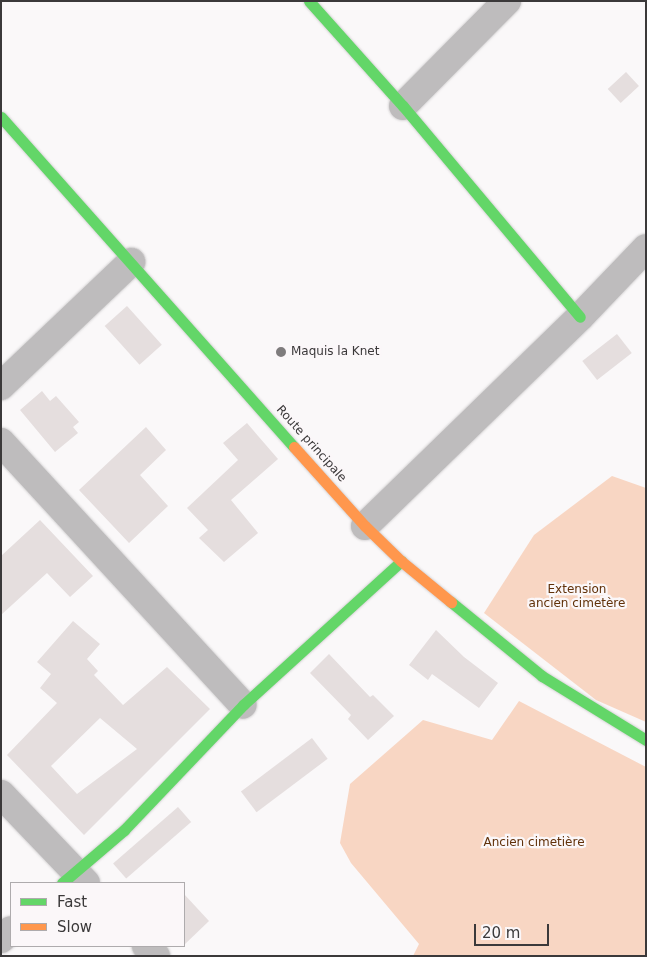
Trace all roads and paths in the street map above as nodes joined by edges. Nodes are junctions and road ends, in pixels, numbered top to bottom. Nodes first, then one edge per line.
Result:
1 (309, 1) edge
2 (507, 1) edge
3 (403, 106) junction
4 (1, 117) edge
5 (646, 248) edge
6 (131, 262) junction
7 (580, 317) junction
8 (1, 386) edge
9 (1, 442) edge
10 (365, 526) junction
11 (402, 562) junction
12 (243, 705) junction
13 (646, 740) edge
14 (1, 794) edge
15 (74, 880) edge
16 (147, 947) edge
17 (156, 956) edge

1 - 3 street
2 - 3 street
3 - 7 street
4 - 6 street, Route principale
5 - 7 street
6 - 8 street
6 - 10 street, Route principale
7 - 10 street
9 - 12 street
10 - 11 street, Route principale
11 - 12 street
11 - 13 street, Route principale
12 - 15 street
14 - 15 street
16 - 17 street

